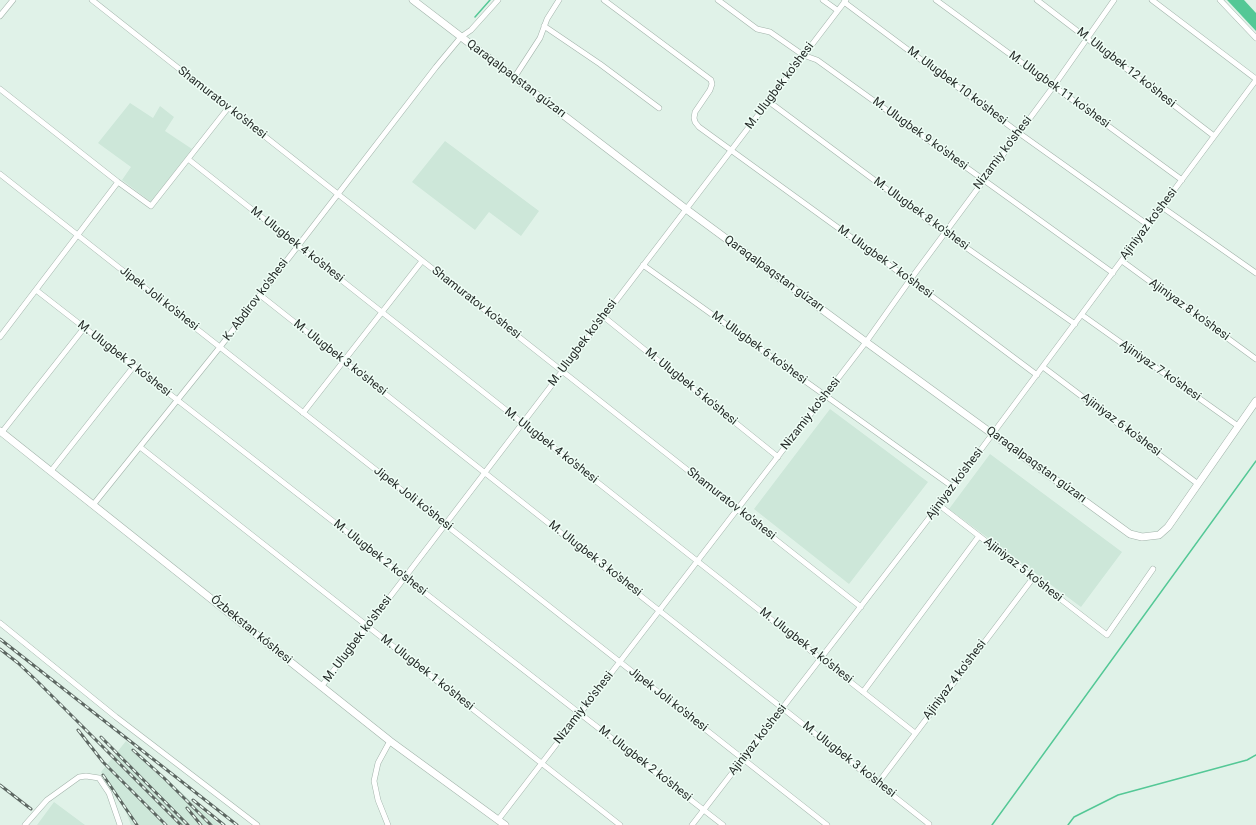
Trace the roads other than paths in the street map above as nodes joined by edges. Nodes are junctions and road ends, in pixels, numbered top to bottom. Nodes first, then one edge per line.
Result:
1 (13, 0) edge
2 (92, 0) edge
3 (413, 0) edge
4 (498, 0) edge
5 (559, 0) edge
6 (604, 0) edge
7 (718, 0) edge
8 (823, 0) edge
9 (936, 0) edge
10 (1037, 0) edge
11 (1114, 0) edge
12 (1152, 0) edge
13 (1220, 0) edge
14 (845, 1) edge
15 (837, 10) junction
16 (0, 16) edge
17 (544, 26) junction
18 (461, 37) junction
19 (1087, 38) junction
20 (1256, 38) edge
21 (803, 55) junction
22 (514, 78) junction
23 (1256, 80) edge
24 (1053, 86) junction
25 (0, 89) edge
26 (768, 101) junction
27 (228, 108) junction
28 (659, 108) dead end
29 (1019, 132) junction
30 (1214, 136) junction
31 (731, 150) junction
32 (188, 159) junction
33 (0, 174) edge
34 (984, 179) junction
35 (1182, 180) junction
36 (118, 182) junction
37 (337, 194) junction
38 (1162, 207) junction
39 (686, 209) junction
40 (1148, 225) junction
41 (944, 232) junction
42 (78, 235) junction
43 (298, 245) junction
44 (422, 261) junction
45 (1122, 261) junction
46 (643, 265) junction
47 (1113, 273) junction
48 (1256, 273) edge
49 (910, 280) junction
50 (36, 290) junction
51 (260, 295) junction
52 (382, 312) junction
53 (1082, 315) junction
54 (604, 317) junction
55 (1075, 324) junction
56 (84, 328) junction
57 (1, 334) edge
58 (866, 342) junction
59 (220, 347) junction
60 (1256, 359) edge
61 (344, 361) junction
62 (134, 366) junction
63 (1043, 367) junction
64 (562, 371) junction
65 (1037, 375) junction
66 (825, 396) junction
67 (177, 400) junction
68 (1256, 401) edge
69 (304, 413) junction
70 (523, 423) junction
71 (1238, 426) junction
72 (1, 432) edge
73 (993, 434) junction
74 (140, 447) junction
75 (778, 457) junction
76 (51, 471) junction
77 (485, 472) junction
78 (1198, 484) junction
79 (953, 488) junction
80 (93, 505) junction
81 (939, 505) junction
82 (737, 509) junction
83 (445, 524) junction
84 (979, 536) junction
85 (698, 561) junction
86 (1153, 569) dead end
87 (405, 577) junction
88 (1033, 578) junction
89 (861, 607) junction
90 (659, 610) junction
91 (0, 623) edge
92 (368, 626) junction
93 (821, 658) junction
94 (620, 662) junction
95 (321, 687) junction
96 (863, 692) junction
97 (783, 708) junction
98 (580, 713) junction
99 (915, 732) junction
100 (390, 741) junction
101 (743, 759) junction
102 (541, 763) junction
103 (878, 783) junction
104 (704, 810) junction
105 (498, 820) junction
106 (929, 824) edge
107 (25, 825) edge
108 (120, 825) edge
109 (257, 825) edge
110 (388, 825) edge
111 (505, 825) edge
112 (620, 825) edge
113 (692, 825) edge
114 (723, 825) edge
115 (827, 825) edge

1 - 16 street
2 - 27 street, Shamuratov ko'shesi
3 - 18 street, Qaraqalpaqstan gúzarı
4 - 18 street, K. Abdirov ko'shesi
5 - 17 street
6 - 31 street, M. Ulugbek 7 ko'shesi
7 - 21 street, M. Ulugbek 9 ko'shesi
8 - 15 street
9 - 24 street, M. Ulugbek 11 ko'shesi
10 - 19 street, M. Ulugbek 12 ko'shesi
11 - 19 street, Nizamiy ko'shesi
12 - 23 street
13 - 20 street
14 - 15 street, M. Ulugbek ko'shesi
14 - 29 street, M. Ulugbek 10 ko'shesi
15 - 21 street, M. Ulugbek ko'shesi
17 - 22 street
17 - 28 street
18 - 22 street, Qaraqalpaqstan gúzarı
18 - 37 street, K. Abdirov ko'shesi
19 - 24 street, Nizamiy ko'shesi
19 - 30 street, M. Ulugbek 12 ko'shesi
21 - 26 street, M. Ulugbek ko'shesi
21 - 34 street, M. Ulugbek 9 ko'shesi
22 - 39 street, Qaraqalpaqstan gúzarı
23 - 30 street, Ajiniyaz ko'shesi
24 - 29 street, Nizamiy ko'shesi
24 - 35 street, M. Ulugbek 11 ko'shesi
25 - 36 street
26 - 31 street, M. Ulugbek ko'shesi
26 - 41 street, M. Ulugbek 8 ko'shesi
27 - 32 street
27 - 37 street, Shamuratov ko'shesi
29 - 34 street, Nizamiy ko'shesi
29 - 40 street, M. Ulugbek 10 ko'shesi
30 - 35 street, Ajiniyaz ko'shesi
31 - 39 street, M. Ulugbek ko'shesi
31 - 49 street, M. Ulugbek 7 ko'shesi
32 - 36 street
32 - 43 street, M. Ulugbek 4 ko'shesi
33 - 42 street, Jipek Joli ko'shesi
34 - 41 street, Nizamiy ko'shesi
34 - 47 street, M. Ulugbek 9 ko'shesi
35 - 38 street, Ajiniyaz ko'shesi
36 - 42 street
37 - 43 street, K. Abdirov ko'shesi
37 - 44 street, Shamuratov ko'shesi
38 - 40 street, Ajiniyaz ko'shesi
38 - 48 street
39 - 46 street, M. Ulugbek ko'shesi
39 - 58 street, Qaraqalpaqstan gúzarı
40 - 45 street, Ajiniyaz ko'shesi
41 - 49 street, Nizamiy ko'shesi
41 - 55 street, M. Ulugbek 8 ko'shesi
42 - 50 street
42 - 59 street, Jipek Joli ko'shesi
43 - 51 street, K. Abdirov ko'shesi
43 - 52 street, M. Ulugbek 4 ko'shesi
44 - 52 street
44 - 64 street, Shamuratov ko'shesi
45 - 47 street, Ajiniyaz ko'shesi
45 - 60 street, Ajiniyaz 8 ko'shesi
46 - 54 street, M. Ulugbek ko'shesi
46 - 66 street, M. Ulugbek 6 ko'shesi
47 - 53 street, Ajiniyaz ko'shesi
49 - 58 street, Nizamiy ko'shesi
49 - 65 street, M. Ulugbek 7 ko'shesi
50 - 56 street, M. Ulugbek 2 ko'shesi
50 - 57 street
51 - 59 street, K. Abdirov ko'shesi
51 - 61 street, M. Ulugbek 3 ko'shesi
52 - 61 street
52 - 70 street, M. Ulugbek 4 ko'shesi
53 - 55 street, Ajiniyaz ko'shesi
53 - 71 street, Ajiniyaz 7 ko'shesi
54 - 64 street, M. Ulugbek ko'shesi
54 - 75 street, M. Ulugbek 5 ko'shesi
55 - 63 street, Ajiniyaz ko'shesi
56 - 62 street, M. Ulugbek 2 ko'shesi
56 - 72 street
58 - 66 street, Nizamiy ko'shesi
58 - 73 street, Qaraqalpaqstan gúzarı
59 - 67 street, K. Abdirov ko'shesi
59 - 69 street, Jipek Joli ko'shesi
61 - 69 street
61 - 77 street, M. Ulugbek 3 ko'shesi
62 - 67 street, M. Ulugbek 2 ko'shesi
62 - 76 street
63 - 65 street, Ajiniyaz ko'shesi
63 - 78 street, Ajiniyaz 6 ko'shesi
64 - 70 street, M. Ulugbek ko'shesi
64 - 82 street, Shamuratov ko'shesi
65 - 73 street, Ajiniyaz ko'shesi
66 - 75 street, Nizamiy ko'shesi
66 - 79 street, M. Ulugbek 6 ko'shesi
67 - 74 street, K. Abdirov ko'shesi
67 - 87 street, M. Ulugbek 2 ko'shesi
68 - 71 street
69 - 83 street, Jipek Joli ko'shesi
70 - 77 street, M. Ulugbek ko'shesi
70 - 85 street, M. Ulugbek 4 ko'shesi
71 - 78 street
72 - 76 street, Ózbekstan kóshesi
73 - 78 street, Qaraqalpaqstan gúzarı
73 - 79 street, Ajiniyaz ko'shesi
74 - 80 street, K. Abdirov ko'shesi
74 - 92 street, M. Ulugbek 1 ko'shesi
75 - 82 street, Nizamiy ko'shesi
76 - 80 street, Ózbekstan kóshesi
77 - 83 street, M. Ulugbek ko'shesi
77 - 90 street, M. Ulugbek 3 ko'shesi
79 - 81 street, Ajiniyaz ko'shesi
80 - 95 street, Ózbekstan kóshesi
81 - 84 street, Ajiniyaz 5 ko'shesi
81 - 89 street, Ajiniyaz ko'shesi
82 - 85 street, Nizamiy ko'shesi
82 - 89 street, Shamuratov ko'shesi
83 - 87 street, M. Ulugbek ko'shesi
83 - 94 street, Jipek Joli ko'shesi
84 - 88 street, Ajiniyaz 5 ko'shesi
84 - 96 street
85 - 90 street, Nizamiy ko'shesi
85 - 93 street, M. Ulugbek 4 ko'shesi
86 - 88 street, Ajiniyaz 5 ko'shesi
87 - 92 street, M. Ulugbek ko'shesi
87 - 98 street, M. Ulugbek 2 ko'shesi
88 - 99 street, Ajiniyaz 4 ko'shesi
89 - 93 street, Ajiniyaz ko'shesi
90 - 94 street, Nizamiy ko'shesi
90 - 97 street, M. Ulugbek 3 ko'shesi
91 - 109 street
92 - 95 street, M. Ulugbek ko'shesi
92 - 102 street, M. Ulugbek 1 ko'shesi
93 - 96 street, M. Ulugbek 4 ko'shesi
93 - 97 street, Ajiniyaz ko'shesi
94 - 98 street, Nizamiy ko'shesi
94 - 101 street, Jipek Joli ko'shesi
95 - 100 street, Ózbekstan kóshesi
96 - 99 street, M. Ulugbek 4 ko'shesi
97 - 101 street, Ajiniyaz ko'shesi
97 - 103 street, M. Ulugbek 3 ko'shesi
98 - 102 street, Nizamiy ko'shesi
98 - 104 street, M. Ulugbek 2 ko'shesi
99 - 103 street, Ajiniyaz 4 ko'shesi
100 - 105 street, Ózbekstan kóshesi
100 - 110 street
101 - 104 street, Ajiniyaz ko'shesi
101 - 115 street, Jipek Joli ko'shesi
102 - 105 street, Nizamiy ko'shesi
102 - 112 street, M. Ulugbek 1 ko'shesi
103 - 106 street, M. Ulugbek 3 ko'shesi
104 - 113 street, Ajiniyaz ko'shesi
104 - 114 street, M. Ulugbek 2 ko'shesi
105 - 111 street, Ózbekstan kóshesi
107 - 108 street

